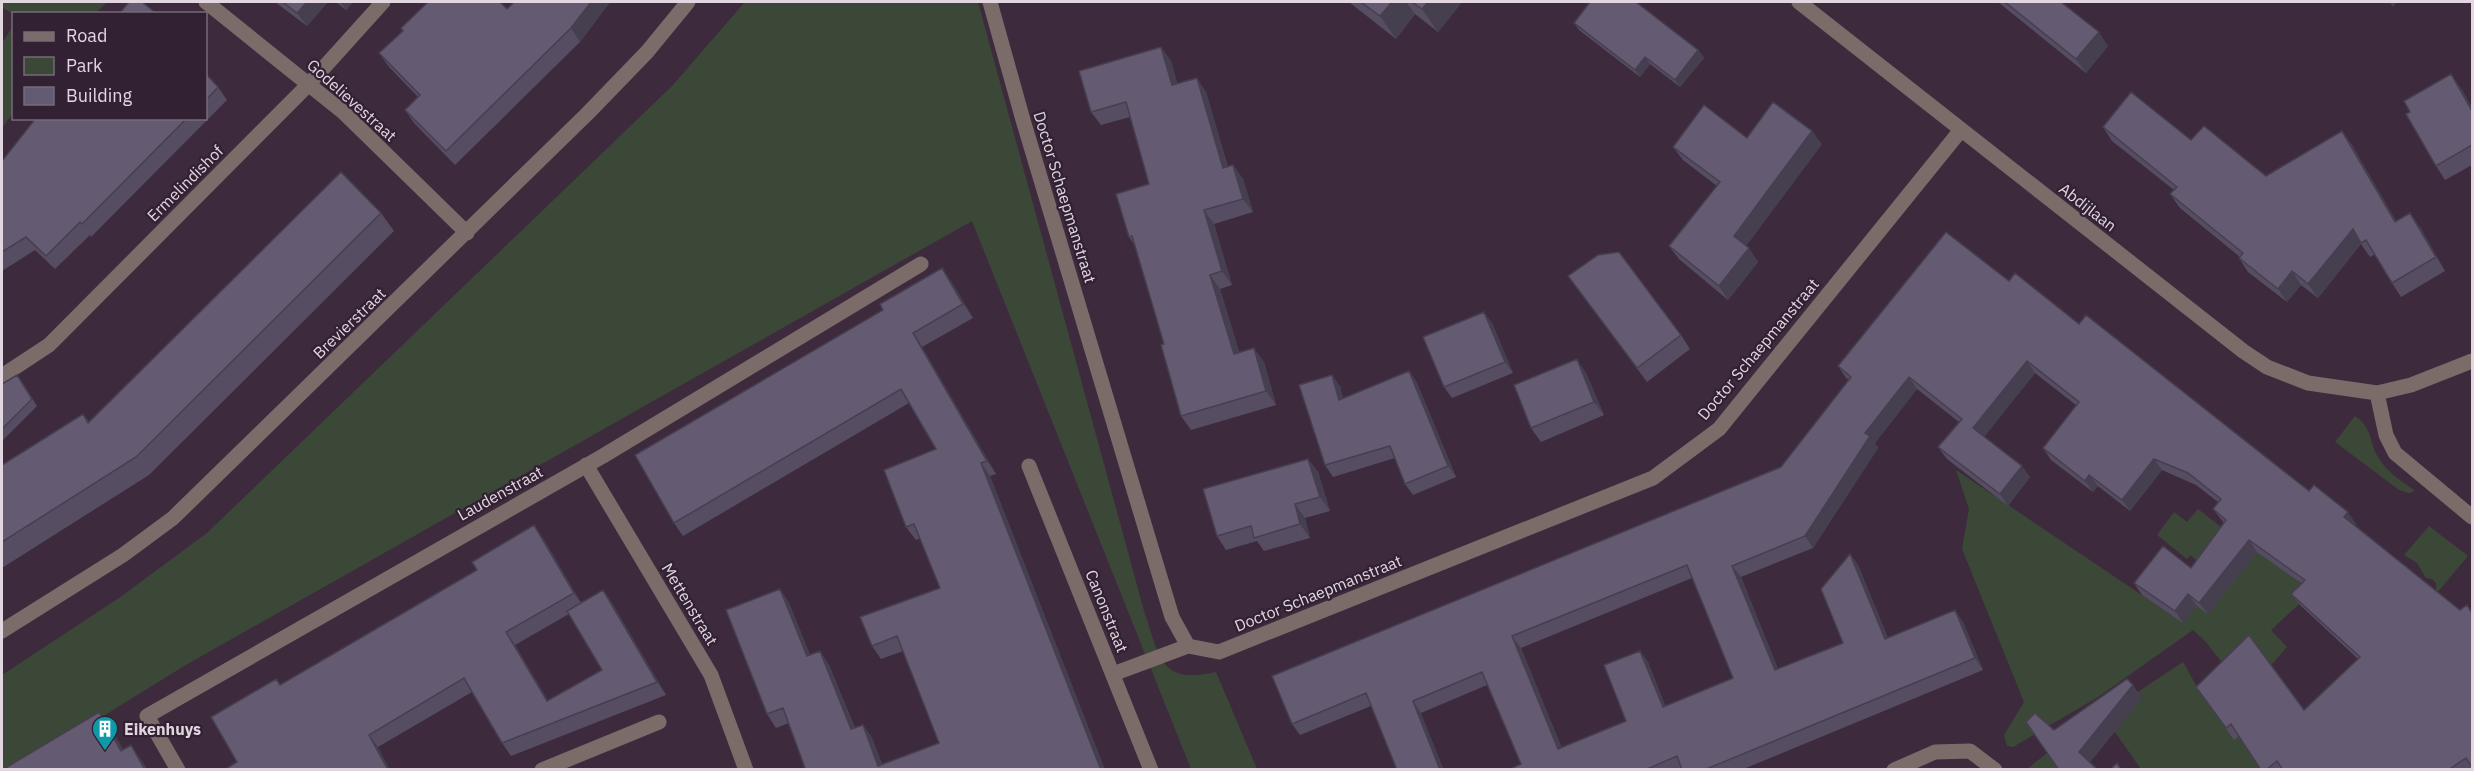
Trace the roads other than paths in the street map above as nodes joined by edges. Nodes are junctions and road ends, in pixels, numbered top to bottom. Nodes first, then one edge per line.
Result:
1 (206, 2) edge
2 (382, 2) edge
3 (688, 2) edge
4 (990, 2) edge
5 (1799, 2) edge
6 (309, 84) junction
7 (1961, 130) junction
8 (467, 233) junction
9 (921, 264) dead end
10 (2472, 361) edge
11 (2, 376) edge
12 (2377, 393) junction
13 (586, 465) junction
14 (1029, 466) dead end
15 (2472, 517) edge
16 (2, 631) edge
17 (1188, 645) junction
18 (1113, 674) junction
19 (659, 722) dead end
20 (178, 770) edge
21 (542, 770) edge
22 (746, 770) edge
23 (1151, 770) edge
24 (1893, 770) edge
25 (1995, 770) edge

1 - 6 street, Godelievestraat
2 - 6 street, Ermelindishof
3 - 8 street, Brevierstraat
4 - 17 street, Doctor Schaepmanstraat
5 - 7 street, Abdijlaan
6 - 8 street, Godelievestraat
6 - 11 street, Ermelindishof
7 - 12 street, Abdijlaan
7 - 17 street, Doctor Schaepmanstraat
8 - 16 street, Brevierstraat
9 - 13 street, Laudenstraat
10 - 12 street
12 - 15 street
13 - 20 street, Laudenstraat
13 - 22 street, Mettenstraat
14 - 18 street, Canonstraat
17 - 18 street
18 - 23 street, Canonstraat
19 - 21 street
24 - 25 street

